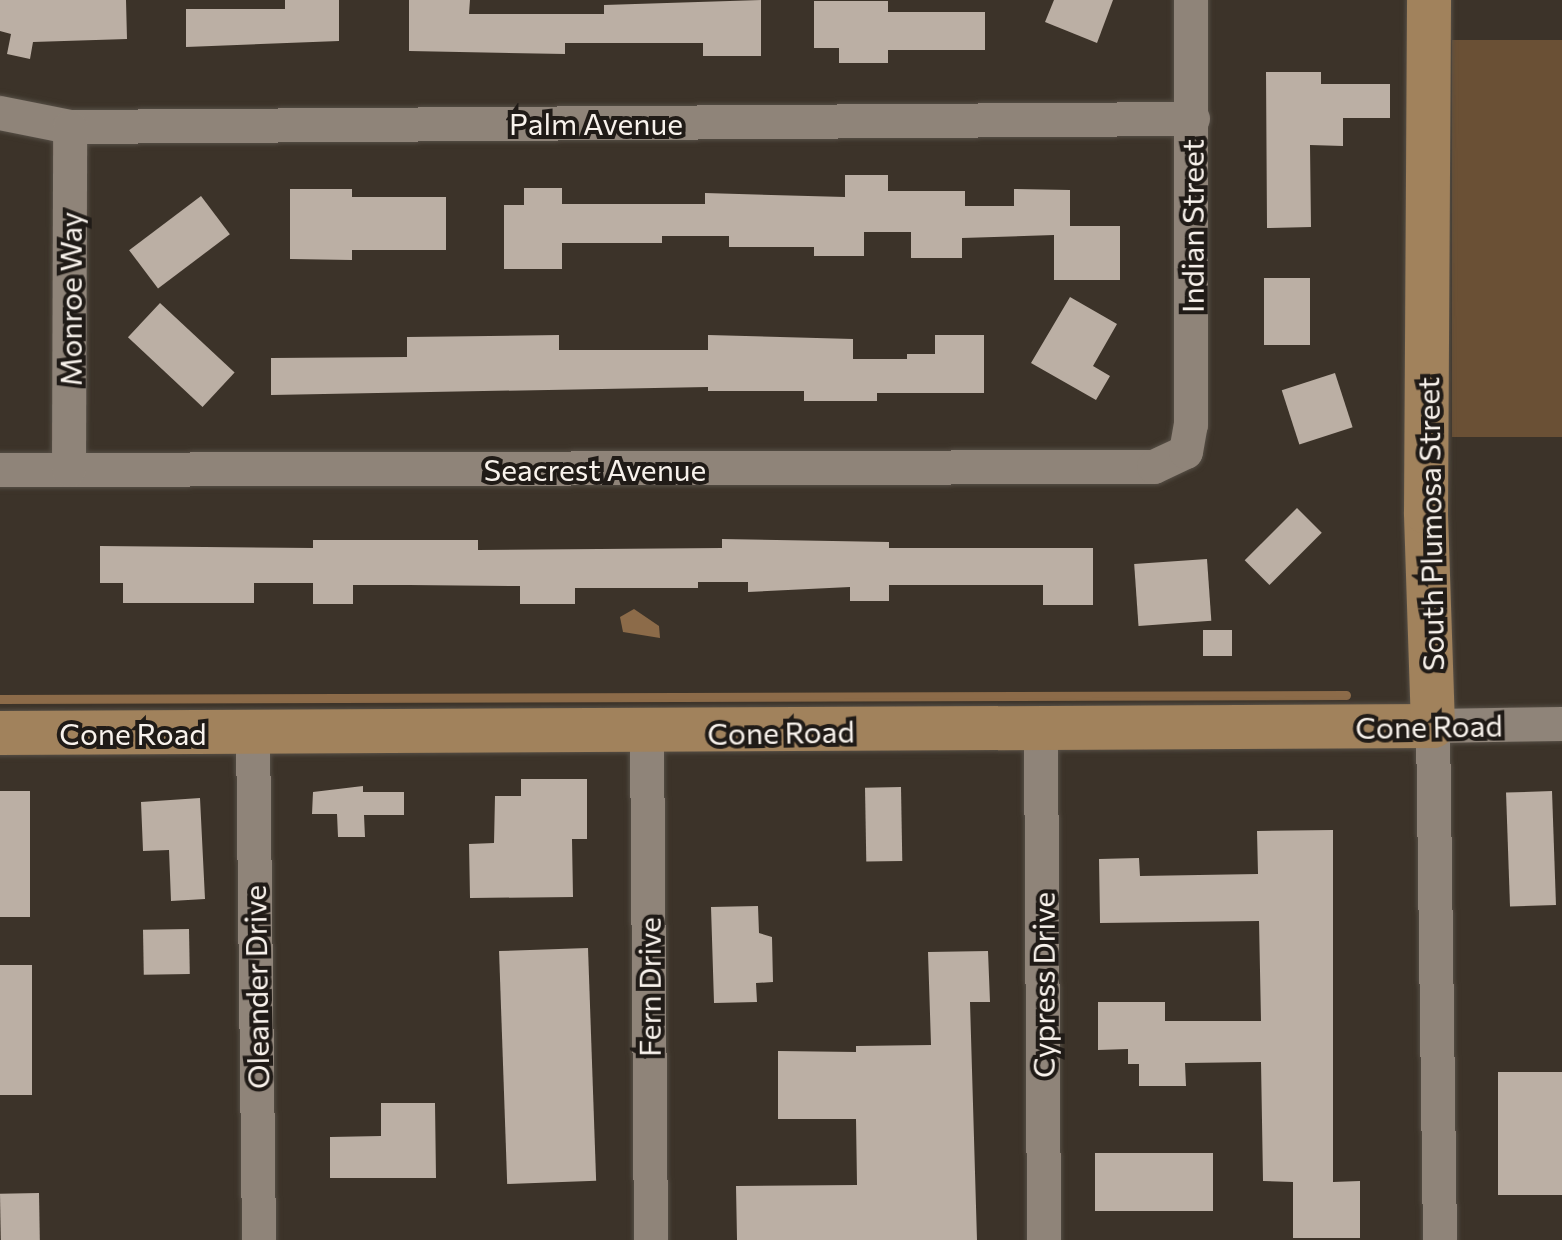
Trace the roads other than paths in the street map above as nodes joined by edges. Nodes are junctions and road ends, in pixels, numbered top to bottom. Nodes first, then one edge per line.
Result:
1 (1191, 0) edge
2 (1429, 0) edge
3 (0, 113) edge
4 (1193, 119) junction
5 (70, 127) junction
6 (1186, 452) joint
7 (0, 470) edge
8 (69, 470) junction
9 (1562, 724) edge
10 (1433, 726) junction
11 (1041, 729) junction
12 (0, 733) edge
13 (253, 733) junction
14 (647, 733) junction
15 (259, 1240) edge
16 (651, 1240) edge
17 (1044, 1240) edge
18 (1440, 1240) edge

1 - 4 street, Indian Street
2 - 10 street, South Plumosa Street
3 - 5 street, Palm Avenue
4 - 5 street, Palm Avenue
4 - 6 street, Indian Street
5 - 8 street, Monroe Way
6 - 8 street, Seacrest Avenue
7 - 8 street, Seacrest Avenue
9 - 10 street, Cone Road
10 - 11 street, Cone Road
10 - 18 street, South Plumosa Street
11 - 14 street, Cone Road
11 - 17 street, Cypress Drive
12 - 13 street, Cone Road
13 - 14 street, Cone Road
13 - 15 street, Oleander Drive
14 - 16 street, Fern Drive

